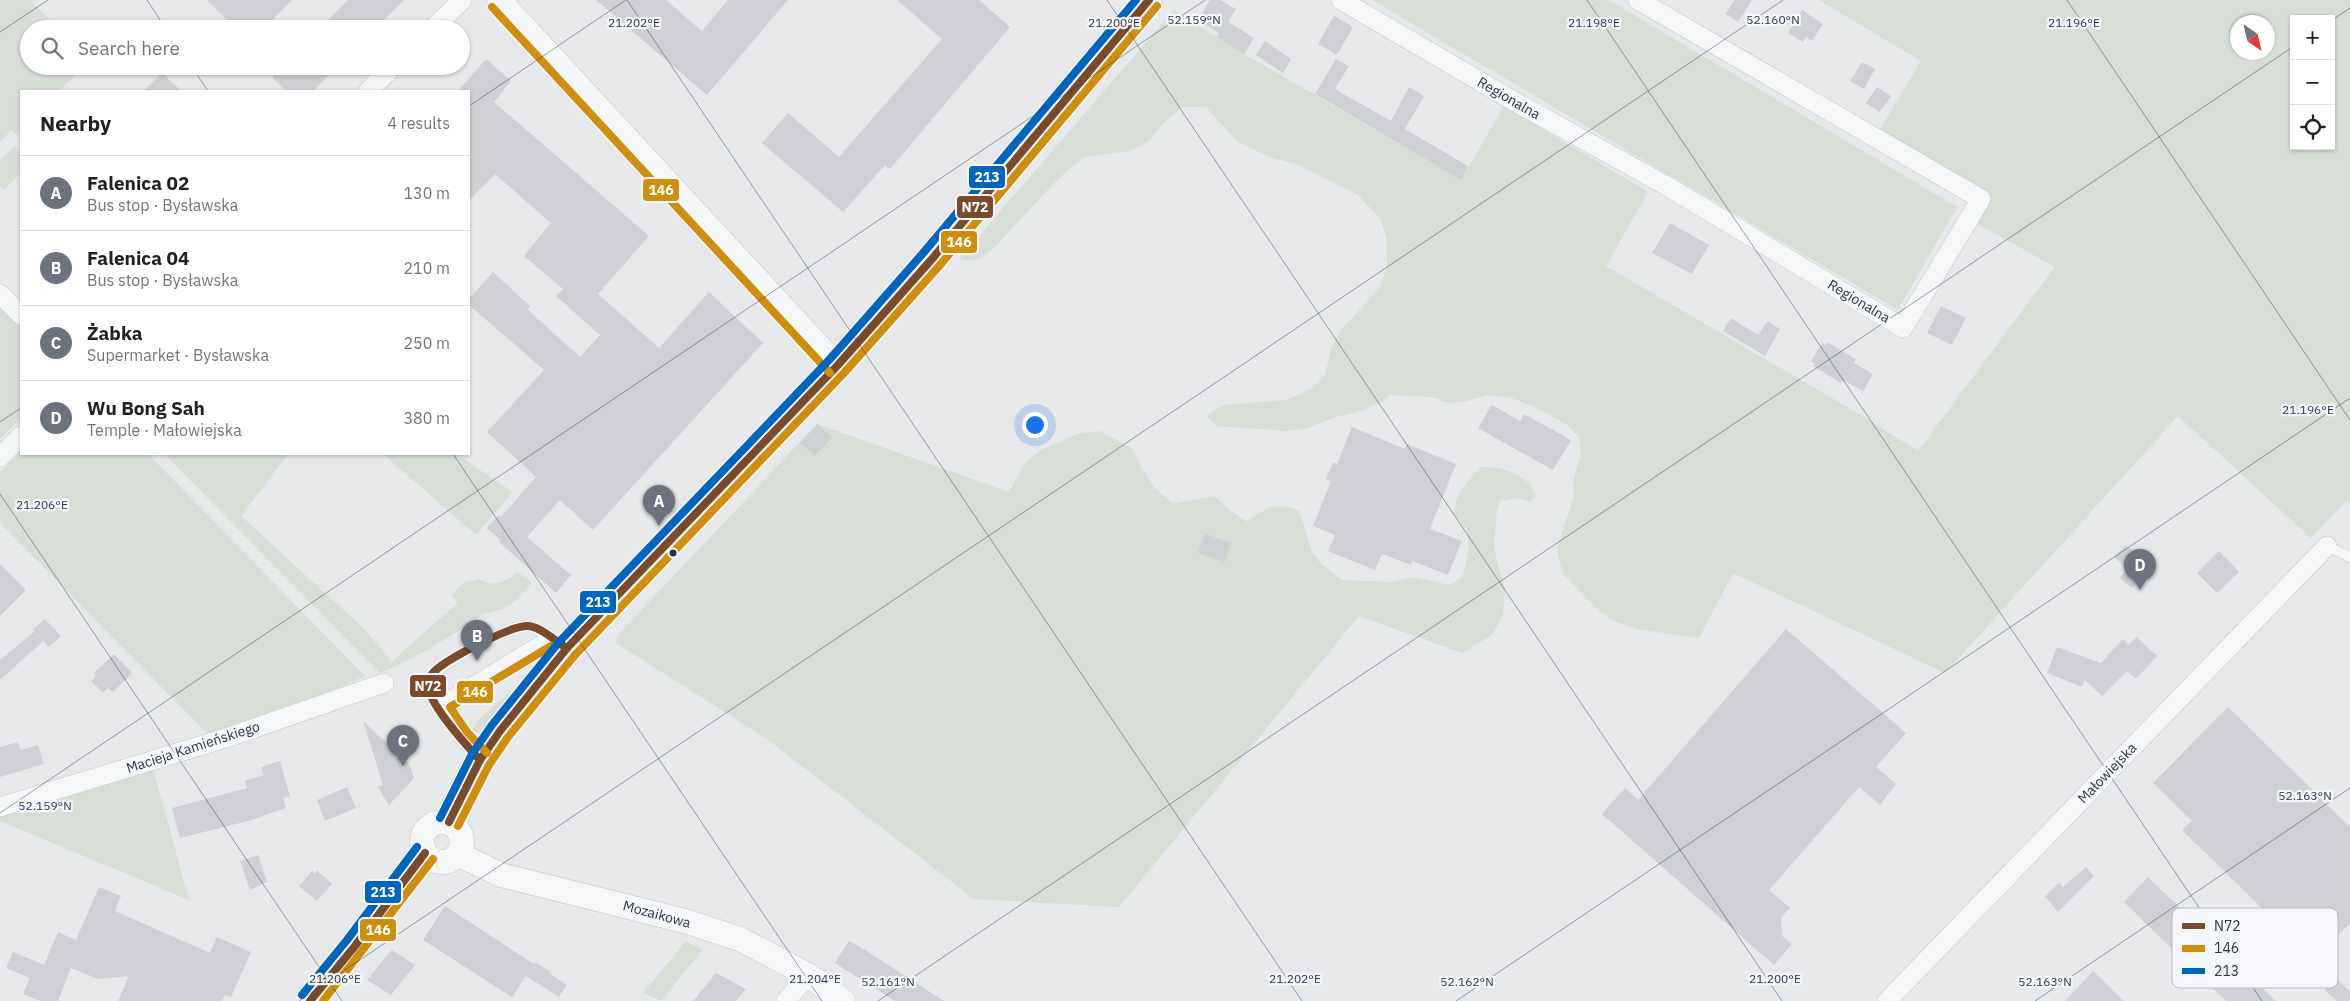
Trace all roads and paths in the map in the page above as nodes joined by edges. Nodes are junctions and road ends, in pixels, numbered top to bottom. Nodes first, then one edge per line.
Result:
1 (462, 0) edge
2 (499, 0) edge
3 (1150, 0) edge
4 (1341, 0) edge
5 (1638, 0) edge
6 (441, 20) edge
7 (385, 75) edge
8 (369, 90) edge
9 (0, 294) edge
10 (20, 314) edge
11 (837, 366) junction
12 (20, 437) edge
13 (0, 457) edge
14 (2326, 546) joint
15 (2350, 557) edge
16 (546, 637) junction
17 (567, 648) junction
18 (384, 684) dead end
19 (436, 704) junction
20 (480, 760) junction
21 (0, 807) edge
22 (449, 822) junction
23 (424, 853) junction
24 (458, 854) junction
25 (808, 975) junction
26 (310, 1001) edge
27 (786, 1001) edge
28 (843, 1001) edge
29 (1887, 1001) edge

1 - 6 street
2 - 11 street
3 - 11 street
4 - 5 street, Regionalna
7 - 8 street
9 - 10 street
11 - 17 street
12 - 13 street
14 - 15 lane
14 - 29 street, Małowiejska
16 - 17 lane
16 - 19 lane
16 - 19 lane
17 - 20 street
18 - 21 street, Macieja Kamieńskiego
19 - 20 lane
20 - 22 street
22 - 23 street
22 - 24 street
23 - 24 street
23 - 26 street
24 - 25 street, Mozaikowa
25 - 27 street
25 - 28 street, Mozaikowa

